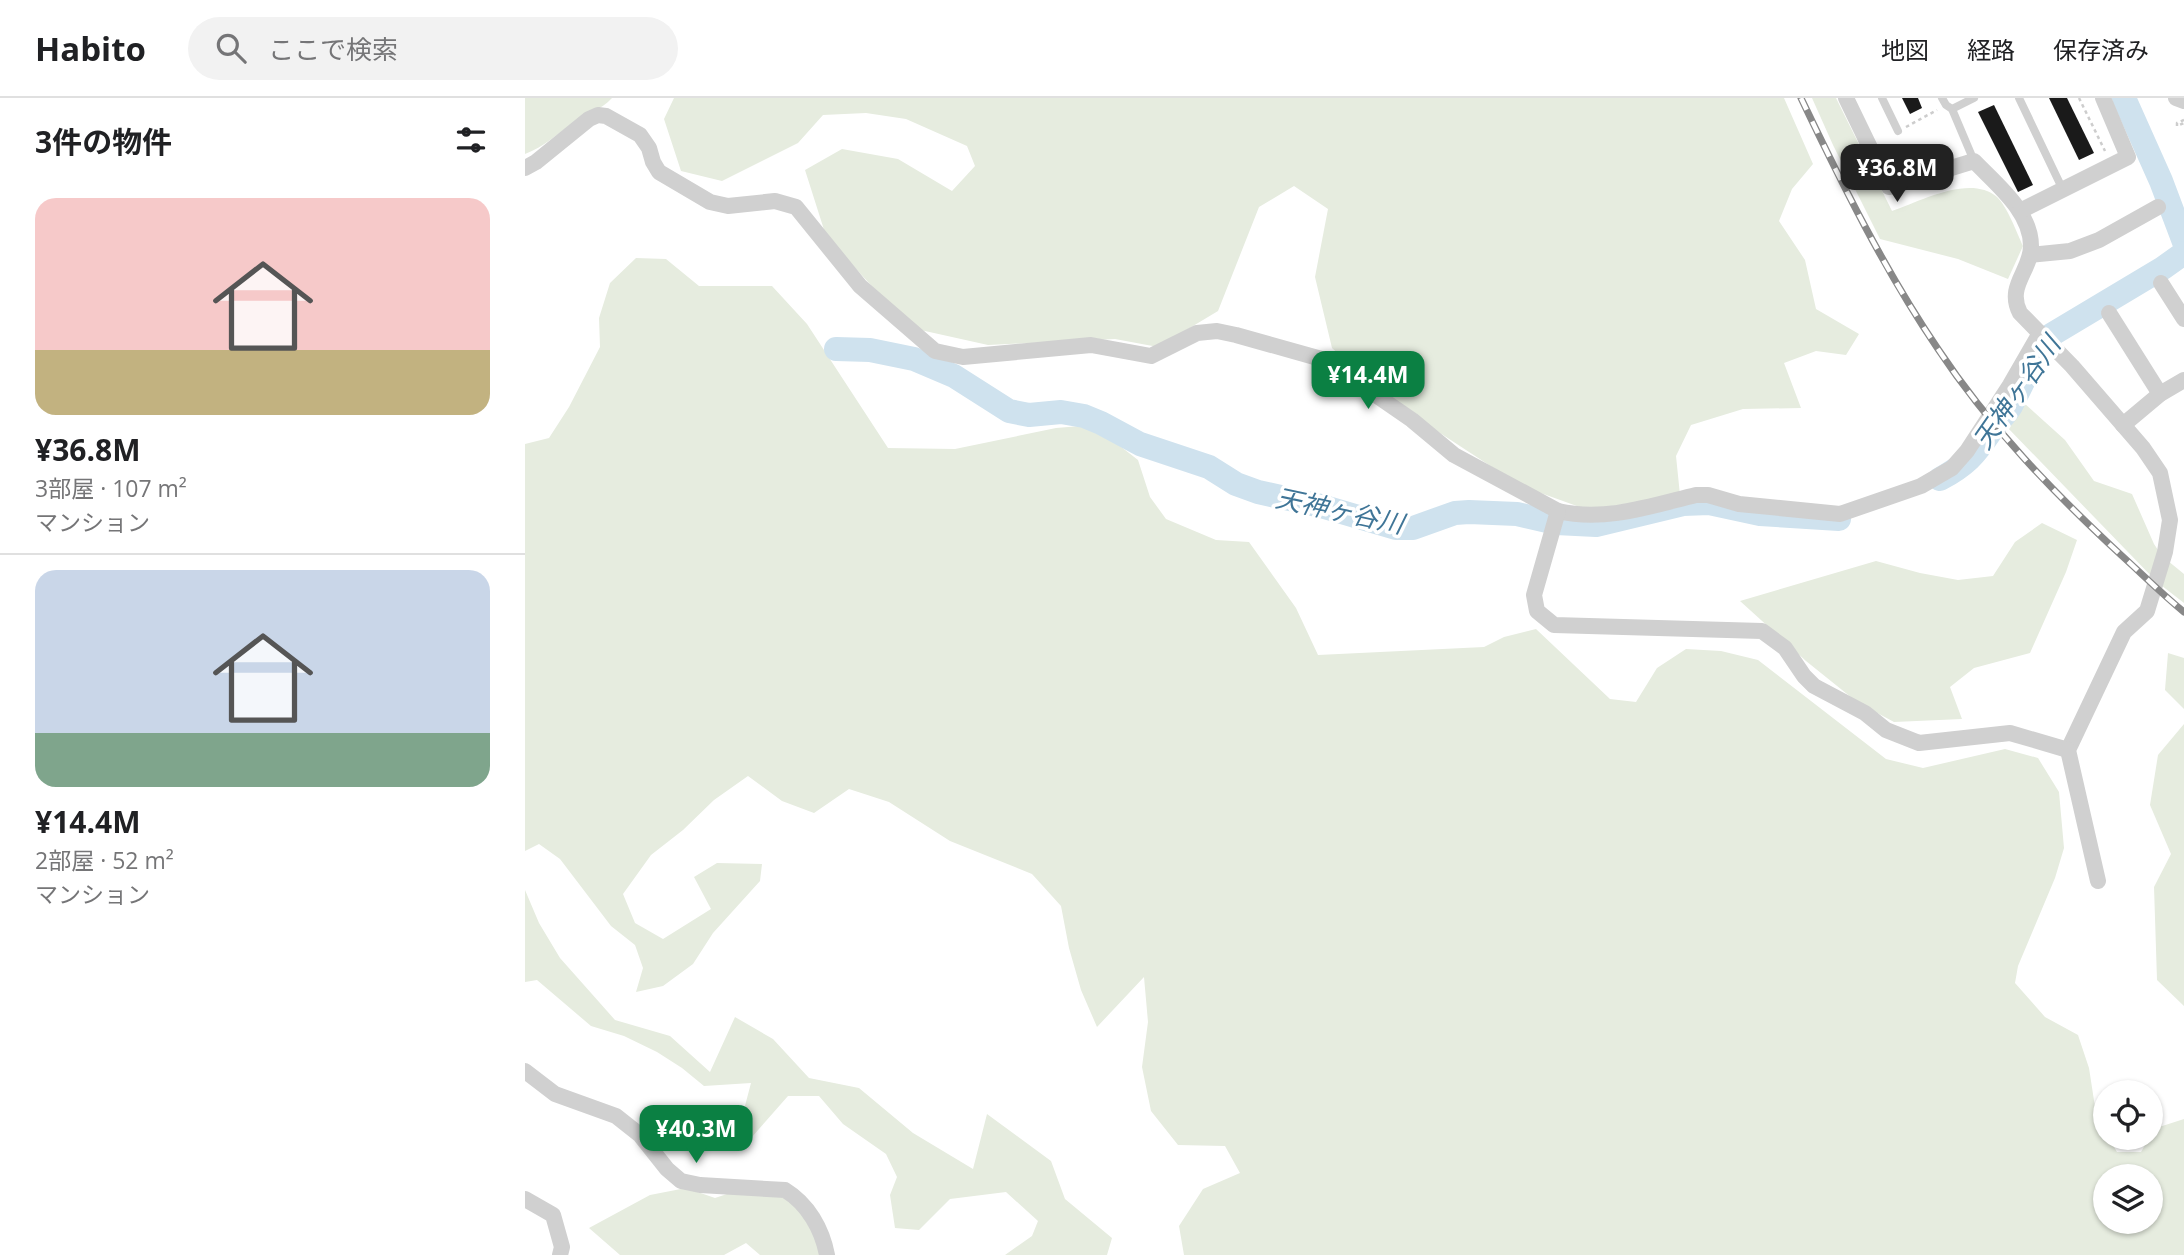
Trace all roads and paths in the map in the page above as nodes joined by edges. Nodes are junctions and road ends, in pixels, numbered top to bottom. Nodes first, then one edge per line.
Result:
1 (1846, 98) edge
2 (1882, 98) edge
3 (1942, 98) edge
4 (1974, 98) edge
5 (2019, 98) edge
6 (2078, 98) edge
7 (2103, 98) edge
8 (2176, 98) edge
9 (2184, 101) edge
10 (1952, 109) junction
11 (1898, 131) dead end
12 (1974, 161) junction
13 (2112, 165) junction
14 (525, 168) edge
15 (2064, 191) junction
16 (2158, 207) dead end
17 (2020, 211) junction
18 (2030, 256) junction
19 (2161, 283) dead end
20 (2109, 313) dead end
21 (2184, 319) edge
22 (2044, 337) junction
23 (2184, 380) edge
24 (2160, 394) junction
25 (2123, 425) junction
26 (1556, 518) junction
27 (2177, 519) edge
28 (2068, 750) junction
29 (2098, 881) dead end
30 (525, 1070) edge
31 (525, 1199) edge
32 (560, 1255) edge
33 (827, 1255) edge

1 - 12 street
2 - 11 lane
3 - 10 lane
4 - 10 lane
5 - 15 lane
6 - 13 path
7 - 13 street
8 - 9 street
10 - 12 lane
12 - 17 street
13 - 15 street
14 - 26 street
15 - 17 street
16 - 18 street
17 - 18 street
18 - 22 street
19 - 21 street
20 - 24 street
22 - 25 street
22 - 26 street
23 - 24 street
24 - 25 street
25 - 27 street
26 - 28 street
27 - 28 street
28 - 29 street
30 - 33 street
31 - 32 street

